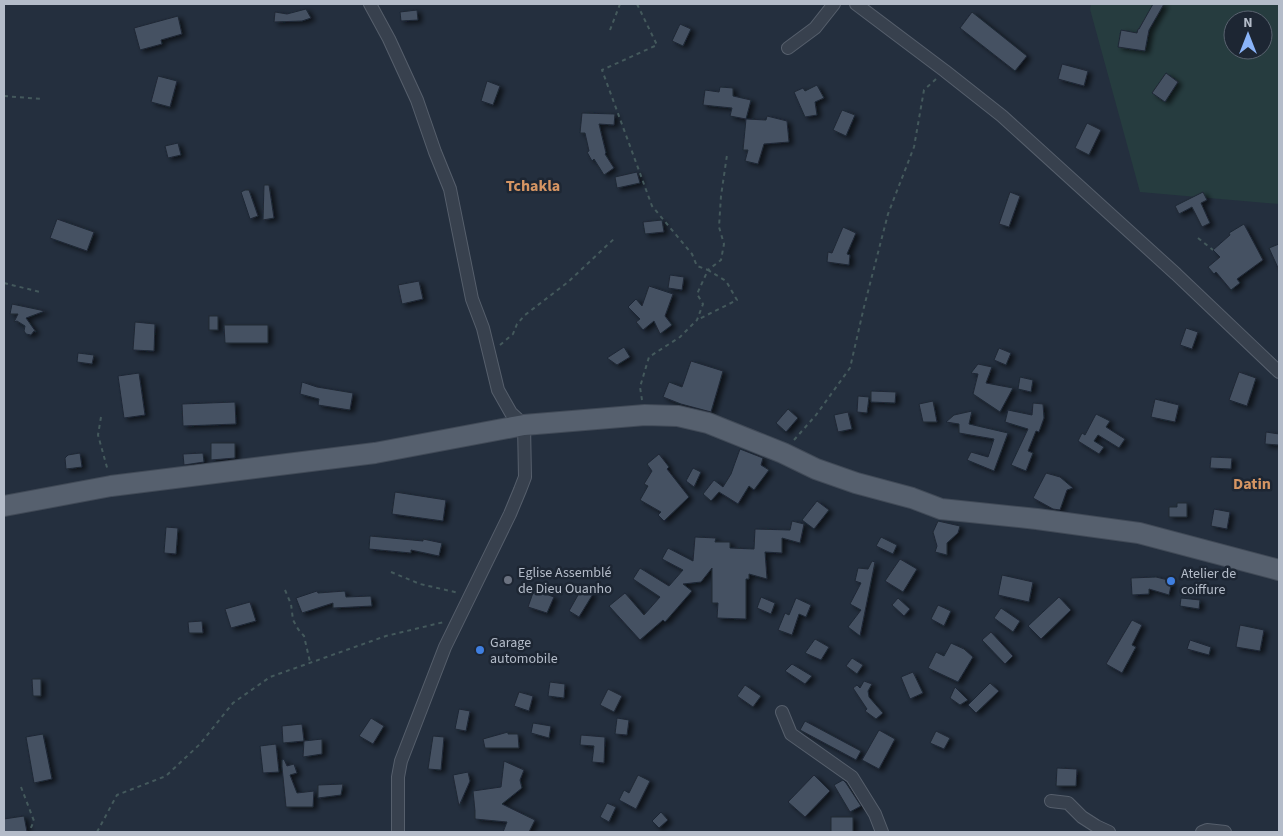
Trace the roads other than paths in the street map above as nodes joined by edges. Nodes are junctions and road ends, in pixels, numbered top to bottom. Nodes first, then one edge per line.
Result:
1 (370, 4) edge
2 (834, 4) edge
3 (856, 4) edge
4 (788, 48) dead end
5 (1278, 367) edge
6 (524, 425) junction
7 (4, 506) edge
8 (1279, 570) edge
9 (782, 712) dead end
10 (1051, 802) dead end
11 (398, 832) edge
12 (882, 832) edge
13 (1109, 832) edge
14 (1202, 832) edge
15 (1225, 832) edge

1 - 6 street
2 - 4 street
3 - 5 street
6 - 7 main road
6 - 8 main road
6 - 11 street
9 - 12 street
10 - 13 street
14 - 15 street

